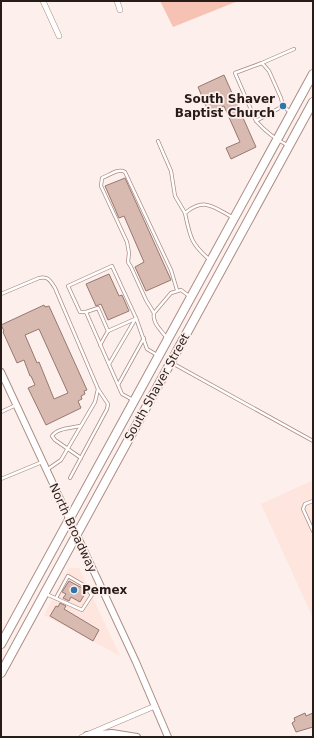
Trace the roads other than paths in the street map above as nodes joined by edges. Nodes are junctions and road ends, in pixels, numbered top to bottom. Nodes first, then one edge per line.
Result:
1 (43, 1) edge
2 (117, 1) edge
3 (120, 10) dead end
4 (58, 36) dead end
5 (294, 49) dead end
6 (262, 63) junction
7 (313, 74) edge
8 (313, 102) edge
9 (283, 106) junction
10 (292, 114) junction
11 (256, 121) junction
12 (278, 140) junction
13 (158, 141) dead end
14 (289, 146) junction
15 (185, 213) junction
16 (234, 218) junction
17 (246, 225) junction
18 (211, 261) junction
19 (177, 290) junction
20 (1, 294) edge
21 (191, 297) junction
22 (203, 304) junction
23 (86, 312) junction
24 (154, 314) junction
25 (136, 318) junction
26 (108, 331) junction
27 (144, 338) junction
28 (168, 339) junction
29 (100, 344) junction
30 (159, 356) junction
31 (171, 362) junction
32 (109, 364) junction
33 (1, 372) edge
34 (118, 385) junction
35 (98, 389) junction
36 (134, 401) junction
37 (17, 405) junction
38 (1, 412) edge
39 (81, 426) junction
40 (313, 441) edge
41 (68, 449) junction
42 (81, 458) junction
43 (43, 462) junction
44 (46, 470) junction
45 (70, 478) dead end
46 (1, 479) edge
47 (313, 501) edge
48 (69, 519) junction
49 (313, 531) edge
50 (76, 535) junction
51 (99, 584) junction
52 (45, 593) junction
53 (92, 595) junction
54 (56, 598) junction
55 (9, 630) junction
56 (21, 637) junction
57 (1, 644) edge
58 (1, 673) edge
59 (155, 706) junction
60 (85, 736) edge
61 (137, 737) edge
62 (168, 737) edge

1 - 4 street
2 - 3 street
5 - 6 lane
6 - 9 lane
6 - 11 lane
7 - 10 main road, South Shaver Street
8 - 14 main road, South Shaver Street
9 - 10 lane
9 - 11 lane
10 - 12 main road, South Shaver Street
11 - 12 lane
12 - 14 lane
12 - 16 main road, South Shaver Street
13 - 15 lane
14 - 17 main road, South Shaver Street
15 - 16 lane
15 - 18 lane
16 - 17 main road
16 - 18 main road, South Shaver Street
17 - 22 main road, South Shaver Street
18 - 21 main road, South Shaver Street
19 - 21 lane
19 - 24 lane
19 - 24 lane
20 - 35 lane
21 - 22 main road
21 - 28 main road, South Shaver Street
22 - 31 main road, South Shaver Street
23 - 25 lane
23 - 26 lane
23 - 29 lane
24 - 28 lane
25 - 26 lane
25 - 27 lane
25 - 32 lane
26 - 29 lane
27 - 30 lane
27 - 34 lane
28 - 30 main road, South Shaver Street
29 - 32 lane
30 - 31 main road
30 - 36 main road, South Shaver Street
31 - 40 lane
31 - 50 main road, South Shaver Street
32 - 34 lane
33 - 37 street, North Broadway
34 - 36 lane
35 - 39 lane
35 - 42 lane
36 - 48 main road, South Shaver Street
37 - 38 lane
37 - 43 street, North Broadway
39 - 41 lane
39 - 41 lane
41 - 42 lane
41 - 44 lane
42 - 45 lane
43 - 44 street, North Broadway
43 - 46 lane
44 - 48 street, North Broadway
47 - 49 lane
48 - 50 street, North Broadway
48 - 55 main road, South Shaver Street
50 - 51 street, North Broadway
50 - 52 main road, South Shaver Street
51 - 53 lane
51 - 59 street, North Broadway
52 - 54 lane
52 - 56 main road, South Shaver Street
53 - 54 lane
53 - 54 lane
55 - 56 main road
55 - 57 main road, South Shaver Street
56 - 58 main road, South Shaver Street
59 - 60 street
59 - 62 street, North Broadway
60 - 61 street

